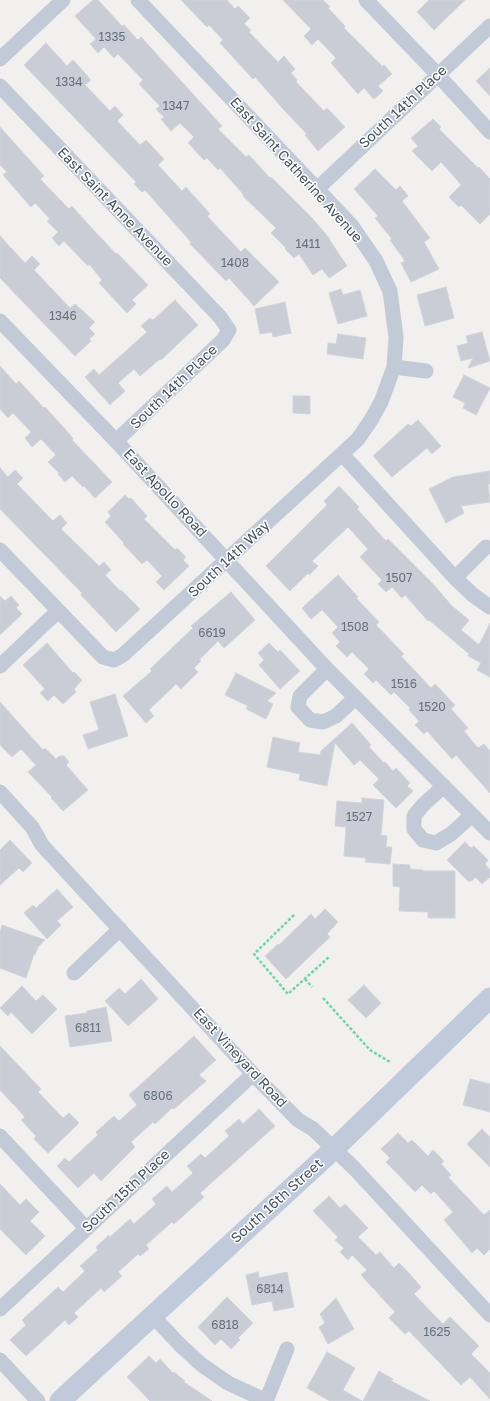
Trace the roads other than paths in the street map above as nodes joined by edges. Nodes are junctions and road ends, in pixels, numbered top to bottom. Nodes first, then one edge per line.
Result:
1 (63, 0) edge
2 (138, 0) edge
3 (366, 0) edge
4 (490, 26) edge
5 (0, 59) edge
6 (438, 75) junction
7 (0, 86) edge
8 (490, 132) edge
9 (317, 189) junction
10 (0, 321) edge
11 (229, 330) joint
12 (394, 367) junction
13 (426, 371) dead end
14 (116, 441) junction
15 (342, 454) junction
16 (486, 547) dead end
17 (0, 550) edge
18 (227, 560) junction
19 (455, 578) junction
20 (490, 607) edge
21 (58, 612) junction
22 (0, 666) edge
23 (327, 669) junction
24 (355, 698) junction
25 (444, 786) junction
26 (0, 792) edge
27 (472, 814) junction
28 (490, 833) edge
29 (120, 929) junction
30 (74, 974) dead end
31 (490, 998) edge
32 (253, 1074) junction
33 (0, 1136) edge
34 (334, 1149) junction
35 (86, 1228) junction
36 (0, 1309) edge
37 (152, 1315) junction
38 (490, 1315) edge
39 (286, 1349) dead end
40 (0, 1360) edge
41 (38, 1401) edge
42 (60, 1401) edge
43 (266, 1401) edge

1 - 5 street
2 - 9 street, East Saint Catherine Avenue
3 - 6 street
4 - 6 street, South 14th Place
6 - 8 street
6 - 9 street, South 14th Place
7 - 11 street, East Saint Anne Avenue
9 - 12 street, East Saint Catherine Avenue
10 - 14 street, East Apollo Road
11 - 14 street, South 14th Place
12 - 13 street
12 - 15 street, East Saint Catherine Avenue
14 - 18 street, East Apollo Road
15 - 18 street, South 14th Way
15 - 19 street
16 - 19 street
17 - 21 street
18 - 21 street, South 14th Way
18 - 23 street, East Apollo Road
19 - 20 street
21 - 22 street
23 - 24 street, East Apollo Road
23 - 24 street
24 - 25 street, East Apollo Road
25 - 27 street, East Apollo Road
25 - 27 street
26 - 29 street, East Vineyard Road
27 - 28 street, East Apollo Road
29 - 30 street
29 - 32 street, East Vineyard Road
31 - 34 main road, South 16th Street
32 - 34 street, East Vineyard Road
32 - 35 street, South 15th Place
33 - 35 street
34 - 37 main road, South 16th Street
34 - 38 street, East Vineyard Road
35 - 36 street, South 15th Place
37 - 42 main road, South 16th Street
37 - 43 street
39 - 43 street
40 - 41 street

